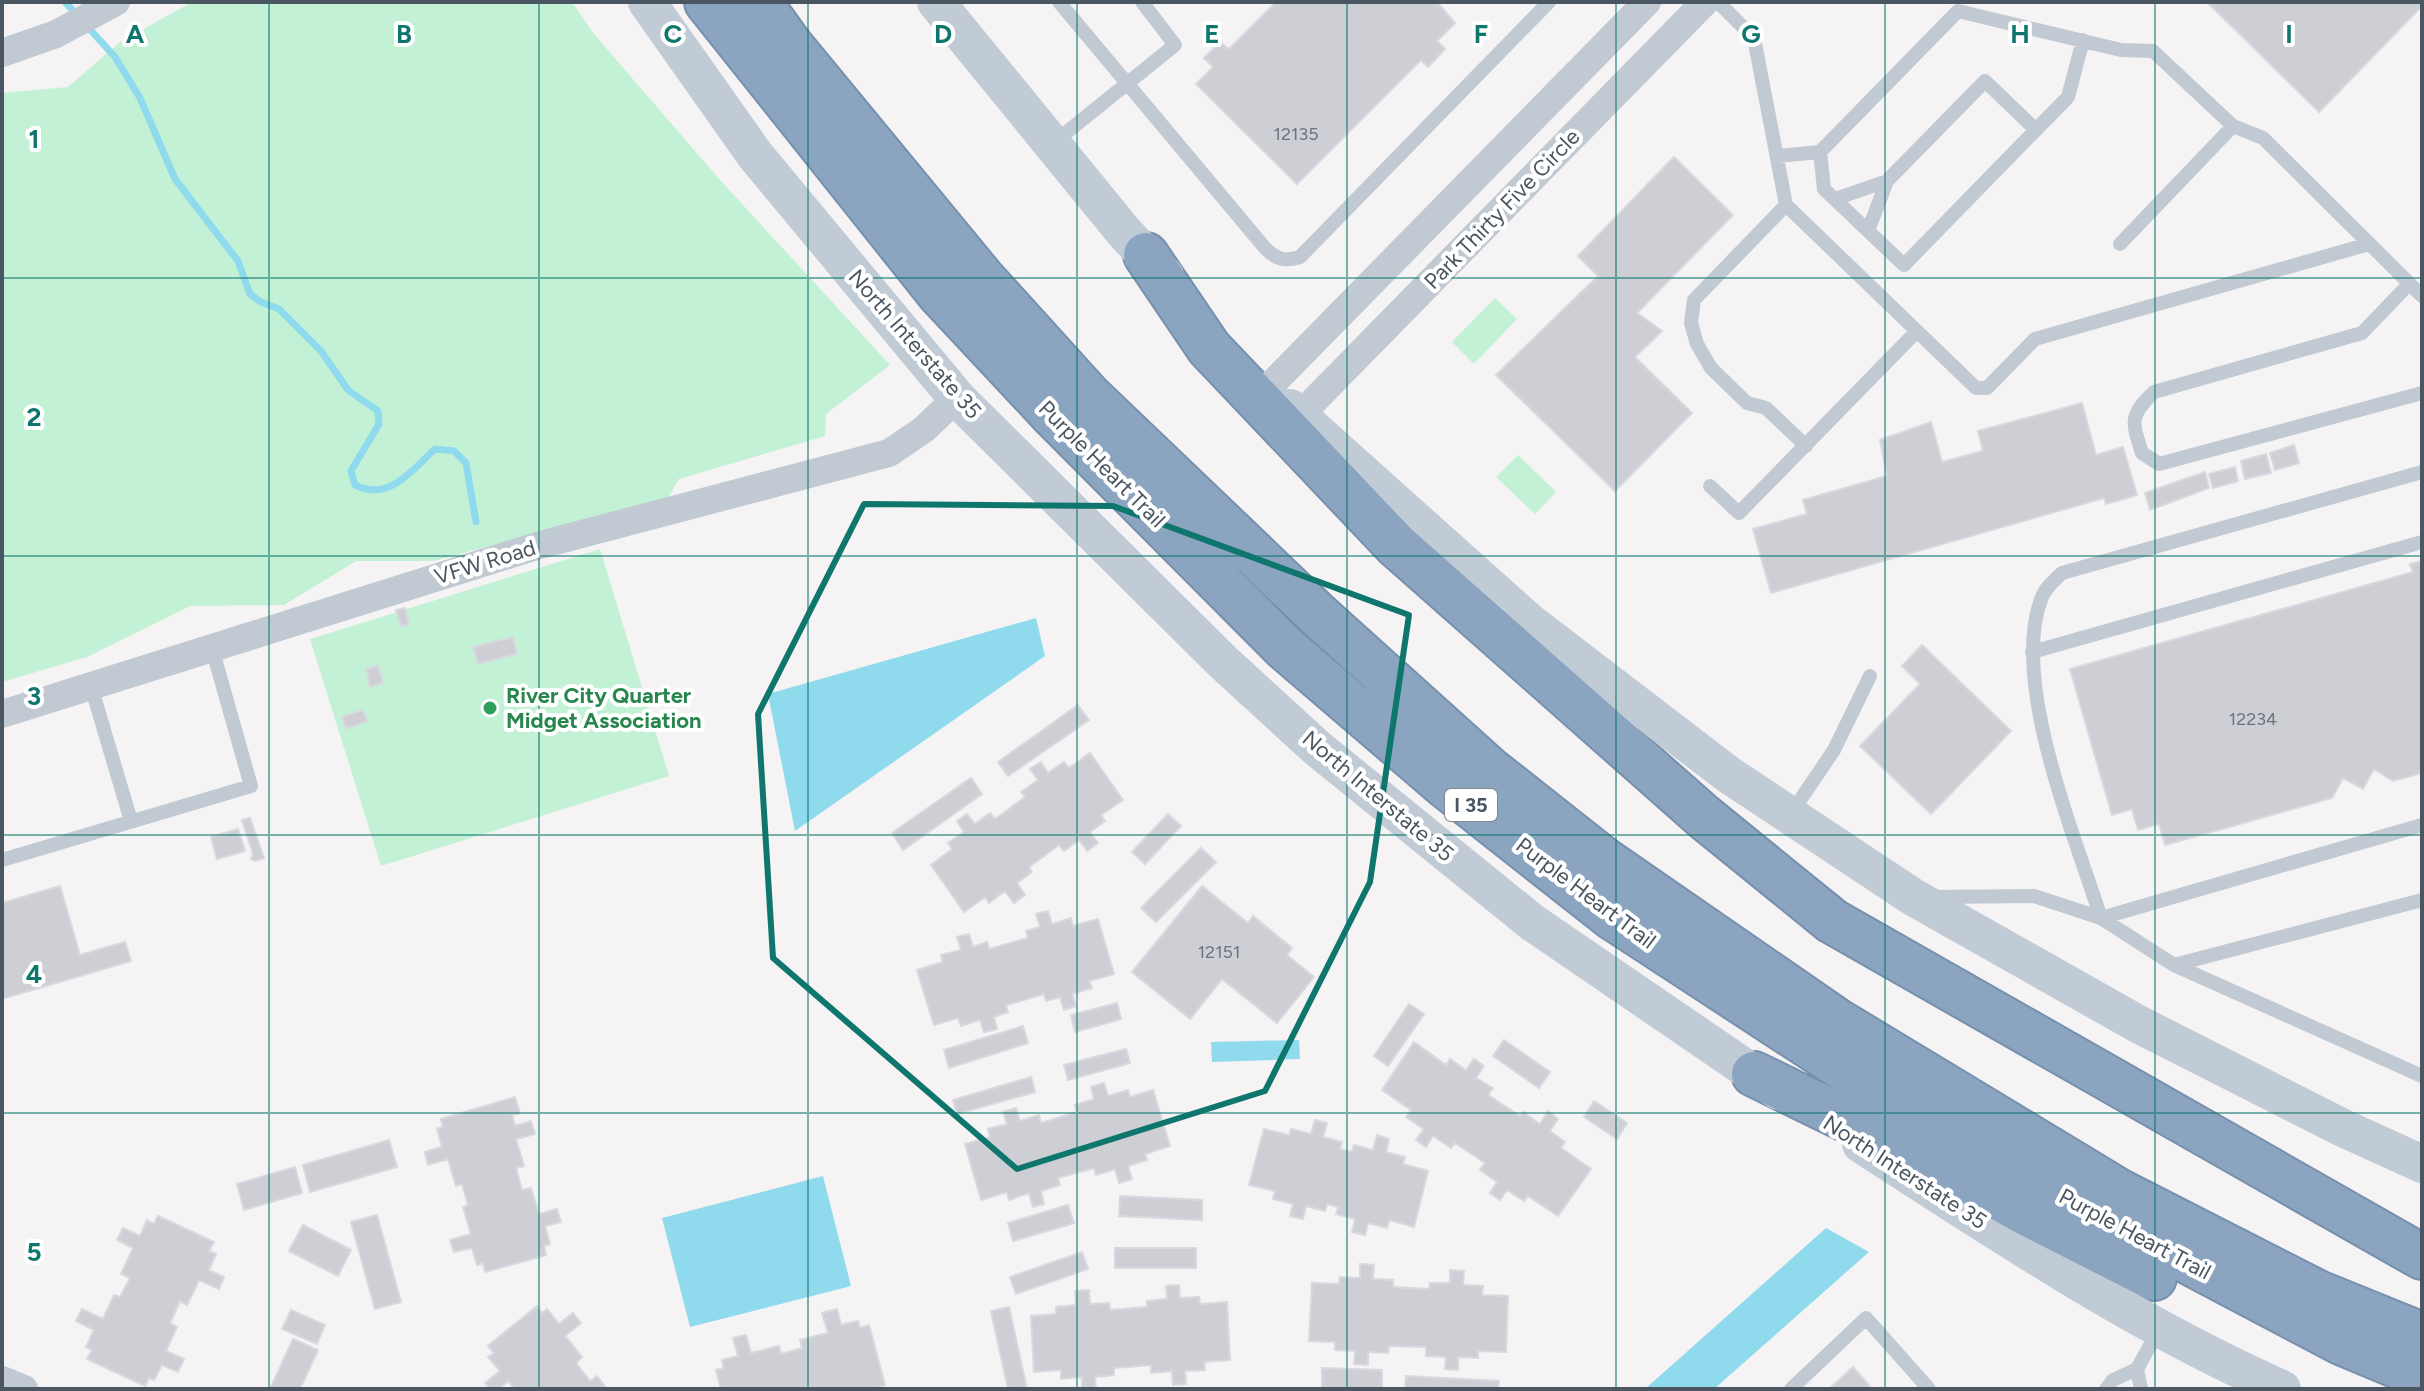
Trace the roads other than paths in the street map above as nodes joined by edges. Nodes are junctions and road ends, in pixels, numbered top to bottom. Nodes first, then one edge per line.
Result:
1 (116, 2) edge
2 (647, 2) edge
3 (707, 2) edge
4 (759, 2) edge
5 (936, 2) edge
6 (1059, 2) edge
7 (1142, 2) edge
8 (1549, 2) edge
9 (1647, 2) edge
10 (1705, 2) edge
11 (1718, 2) edge
12 (2083, 40) junction
13 (9, 51) edge
14 (1125, 85) junction
15 (2233, 126) junction
16 (2036, 130) junction
17 (1052, 144) junction
18 (1820, 152) junction
19 (1777, 156) junction
20 (1887, 181) junction
21 (1835, 199) junction
22 (1786, 205) junction
23 (1868, 231) junction
24 (2120, 244) dead end
25 (2369, 244) junction
26 (1146, 255) junction
27 (2409, 284) junction
28 (2422, 296) edge
29 (1916, 332) junction
30 (1268, 388) junction
31 (2422, 393) edge
32 (957, 398) junction
33 (1299, 416) junction
34 (1806, 446) junction
35 (2422, 472) edge
36 (1710, 486) dead end
37 (2422, 542) edge
38 (212, 648) junction
39 (2032, 652) junction
40 (1870, 676) dead end
41 (91, 686) junction
42 (2, 714) edge
43 (1789, 815) junction
44 (131, 821) junction
45 (2422, 825) edge
46 (2, 860) edge
47 (1913, 897) junction
48 (2422, 900) edge
49 (2101, 918) junction
50 (2174, 965) junction
51 (1754, 1074) junction
52 (2422, 1076) edge
53 (2422, 1164) edge
54 (2422, 1257) edge
55 (2160, 1327) junction
56 (2422, 1335) edge
57 (2137, 1369) junction
58 (2422, 1376) edge
59 (2, 1380) edge
60 (24, 1389) edge
61 (1791, 1389) edge
62 (1929, 1389) edge
63 (2106, 1389) edge
64 (2141, 1389) edge
65 (2282, 1389) edge
66 (2390, 1389) edge

1 - 13 street
2 - 32 main road, North Interstate 35
3 - 58 highway, Purple Heart Trail / I 35
4 - 56 highway, Purple Heart Trail / I 35
5 - 17 main road
6 - 14 lane
7 - 14 lane
8 - 14 lane
9 - 30 street, Park Thirty Five Circle
10 - 33 street, Park Thirty Five Circle
11 - 19 lane
12 - 15 lane
12 - 16 lane
12 - 18 lane
14 - 17 lane
15 - 24 lane
15 - 25 lane
16 - 20 lane
16 - 23 lane
17 - 26 main road
18 - 19 lane
18 - 21 lane
19 - 22 lane
20 - 21 lane
20 - 23 lane
21 - 23 lane
22 - 29 lane
22 - 34 lane
25 - 27 lane
25 - 29 lane
26 - 30 main road
26 - 54 highway
27 - 28 lane
27 - 31 lane
29 - 34 lane
30 - 33 main road
32 - 38 street, VFW Road
32 - 51 main road, North Interstate 35
33 - 43 main road
34 - 36 lane
35 - 39 lane
37 - 39 lane
38 - 41 street, VFW Road
38 - 44 lane
39 - 49 lane
40 - 43 lane
41 - 42 street, VFW Road
41 - 44 lane
43 - 47 main road
44 - 46 lane
45 - 49 lane
47 - 49 lane
47 - 53 main road
48 - 50 lane
49 - 50 lane
50 - 52 lane
51 - 55 main road, North Interstate 35
51 - 66 highway
55 - 57 lane
55 - 65 main road, North Interstate 35
57 - 63 lane
57 - 64 lane
59 - 60 street
61 - 62 lane

